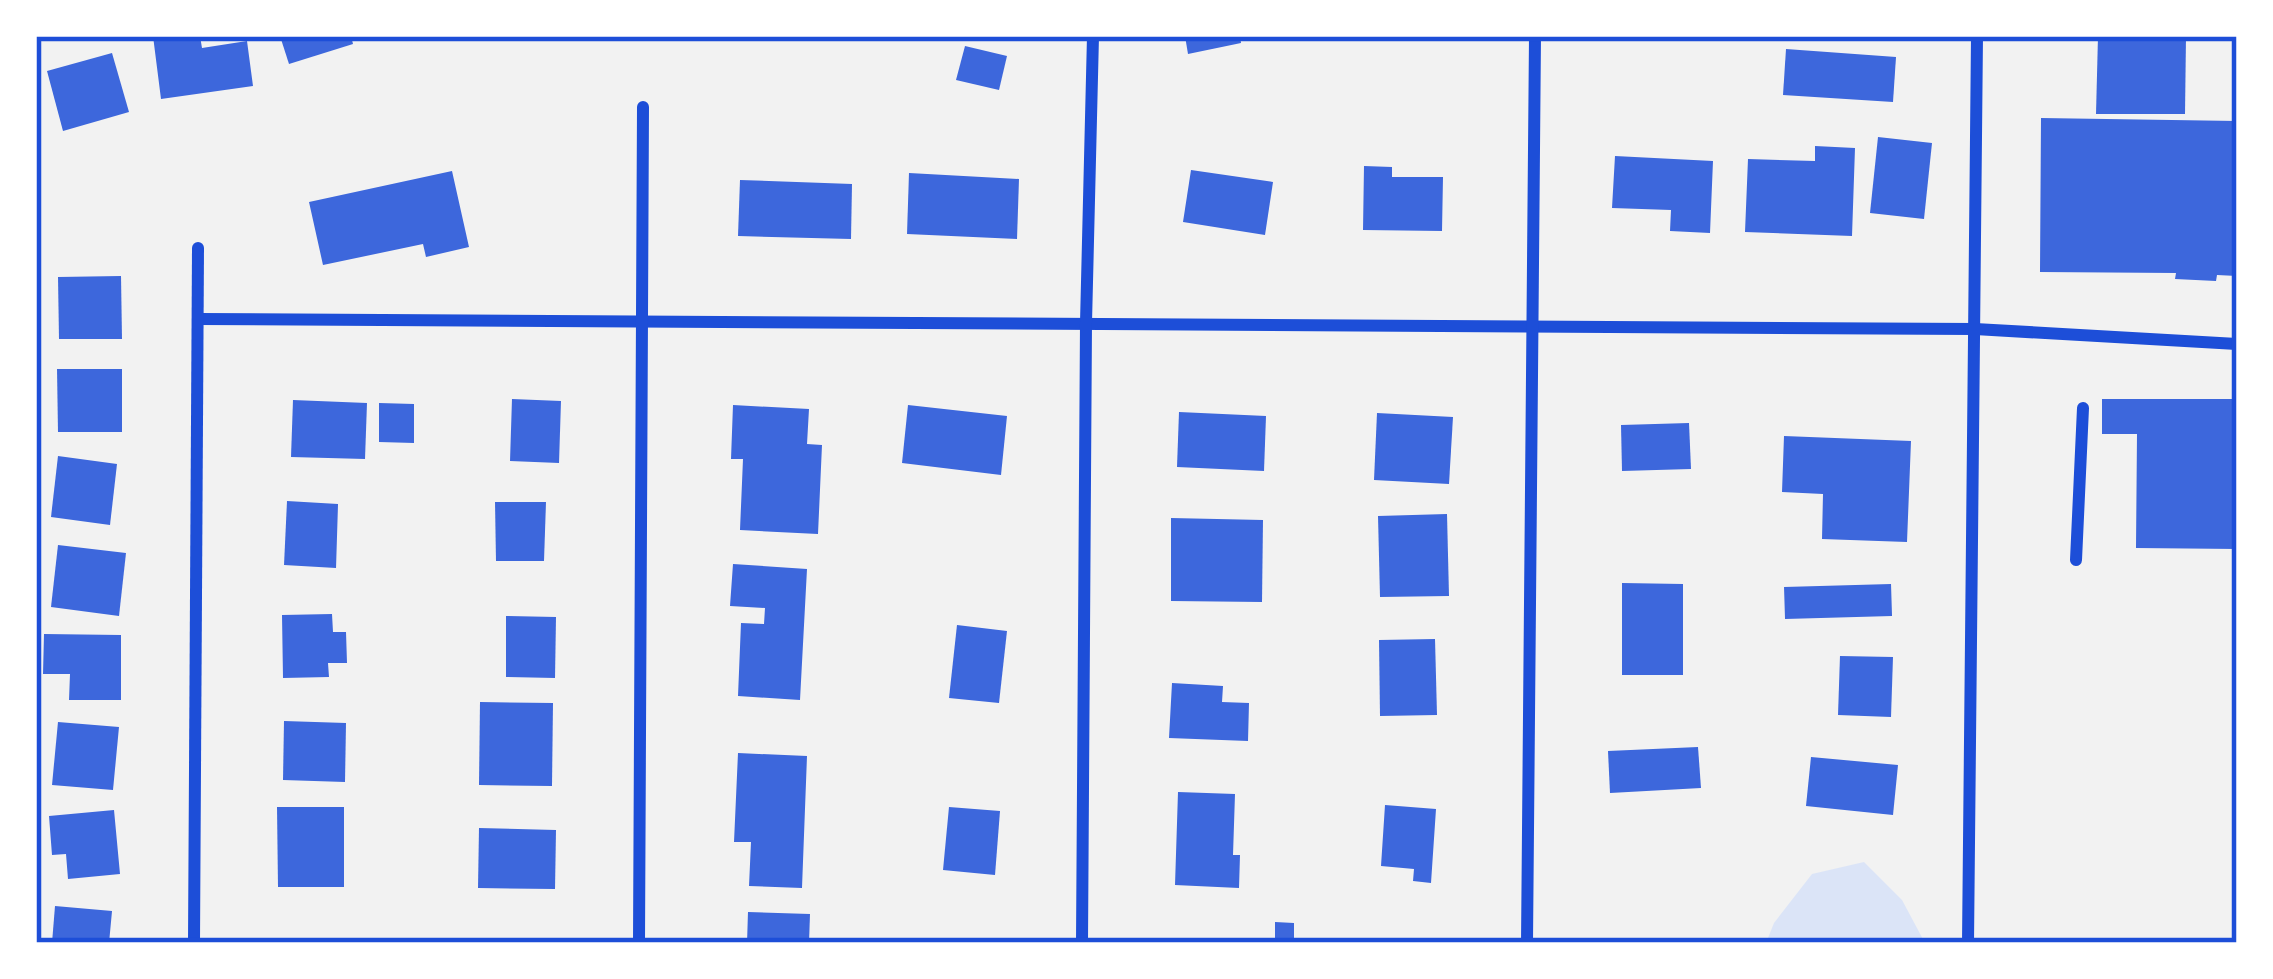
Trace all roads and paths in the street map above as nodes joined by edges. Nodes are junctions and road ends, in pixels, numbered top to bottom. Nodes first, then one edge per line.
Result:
1 (1093, 36) edge
2 (1535, 36) edge
3 (1977, 36) edge
4 (643, 107) dead end
5 (198, 248) dead end
6 (198, 320) junction
7 (644, 321) junction
8 (1086, 323) junction
9 (1531, 327) junction
10 (1975, 329) junction
11 (2237, 344) edge
12 (2084, 408) dead end
13 (2076, 560) dead end
14 (194, 943) edge
15 (639, 943) edge
16 (1082, 943) edge
17 (1527, 943) edge
18 (1968, 943) edge

1 - 8 street
2 - 9 street
3 - 10 street
4 - 7 street
5 - 6 street
6 - 7 street
6 - 14 street
7 - 8 street
7 - 15 street
8 - 9 street
8 - 16 street
9 - 10 street
9 - 17 street
10 - 11 street
10 - 18 street
12 - 13 street

